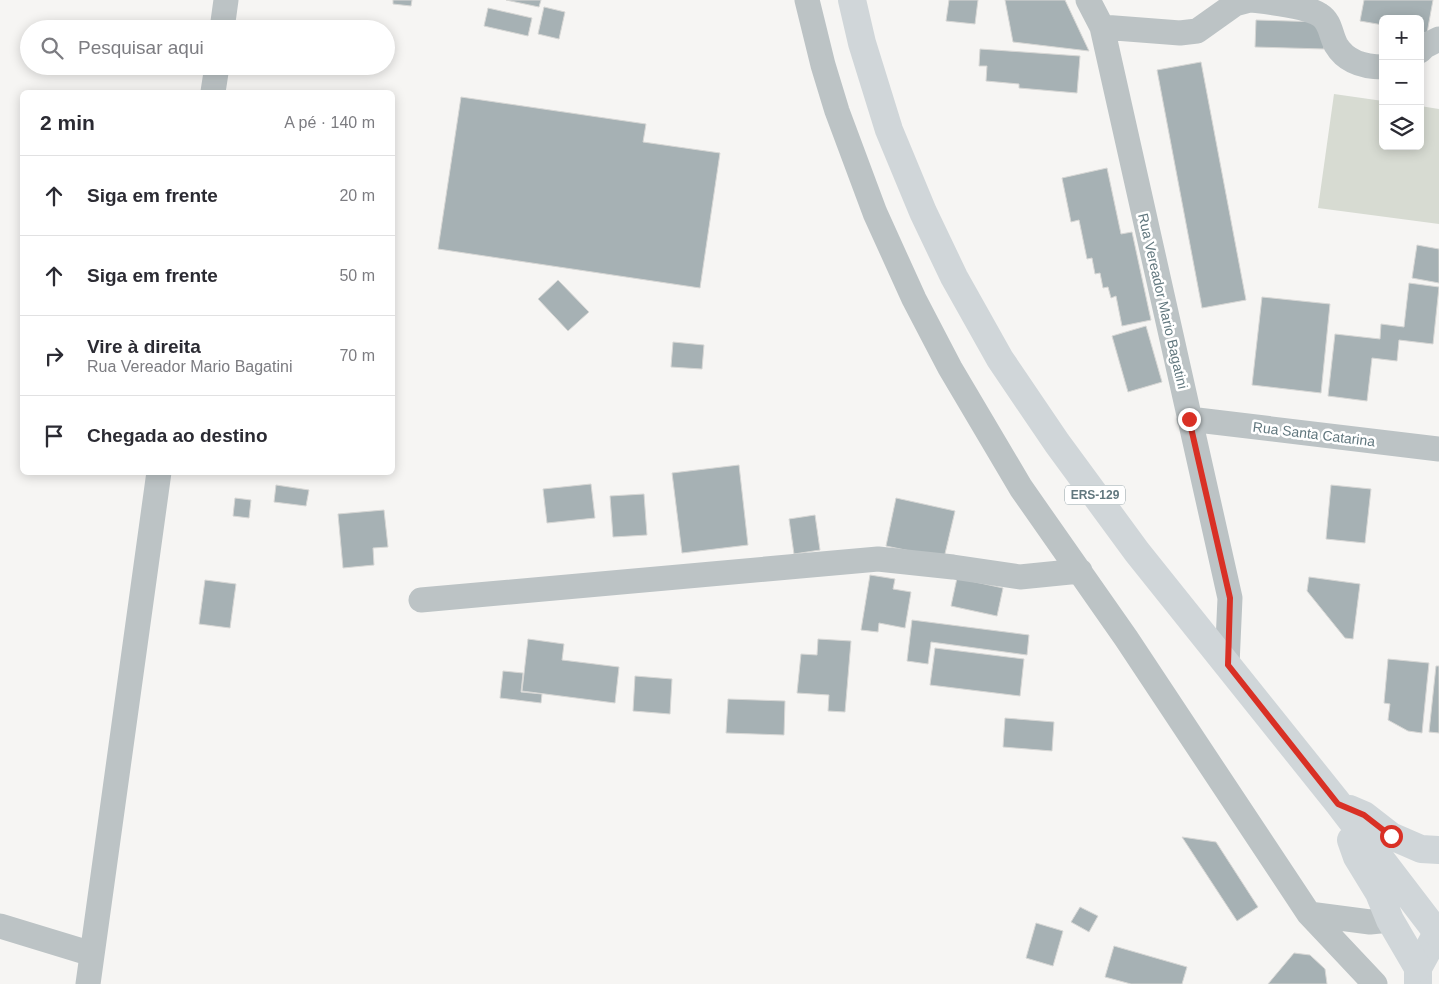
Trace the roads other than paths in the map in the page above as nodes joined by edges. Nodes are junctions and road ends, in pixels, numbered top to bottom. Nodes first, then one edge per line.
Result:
1 (226, 0) edge
2 (807, 0) edge
3 (852, 0) edge
4 (1088, 0) edge
5 (1251, 0) edge
6 (223, 20) edge
7 (1102, 27) junction
8 (1439, 39) edge
9 (1424, 47) edge
10 (1379, 67) edge
11 (216, 75) edge
12 (213, 90) edge
13 (1189, 419) junction
14 (1439, 449) edge
15 (159, 475) edge
16 (1080, 571) junction
17 (421, 600) dead end
18 (1228, 665) junction
19 (1338, 804) junction
20 (1439, 850) edge
21 (1309, 914) junction
22 (1390, 920) junction
23 (0, 926) edge
24 (1438, 933) edge
25 (92, 954) junction
26 (1418, 976) edge
27 (88, 984) edge
28 (1375, 984) edge

1 - 6 street
2 - 16 street
3 - 18 main road, ERS-129
4 - 7 street, Rua Vereador Mario Bagatini
5 - 7 street
5 - 10 street
7 - 13 street, Rua Vereador Mario Bagatini
8 - 9 street
11 - 12 street
13 - 14 street, Rua Santa Catarina
13 - 18 street, Rua Vereador Mario Bagatini
15 - 25 street
16 - 17 street
16 - 21 street
18 - 19 main road, ERS-129
19 - 20 main road
19 - 22 main road
19 - 24 main road, ERS-129
21 - 22 street
21 - 28 street
22 - 26 main road
23 - 25 street
24 - 26 main road
25 - 27 street

